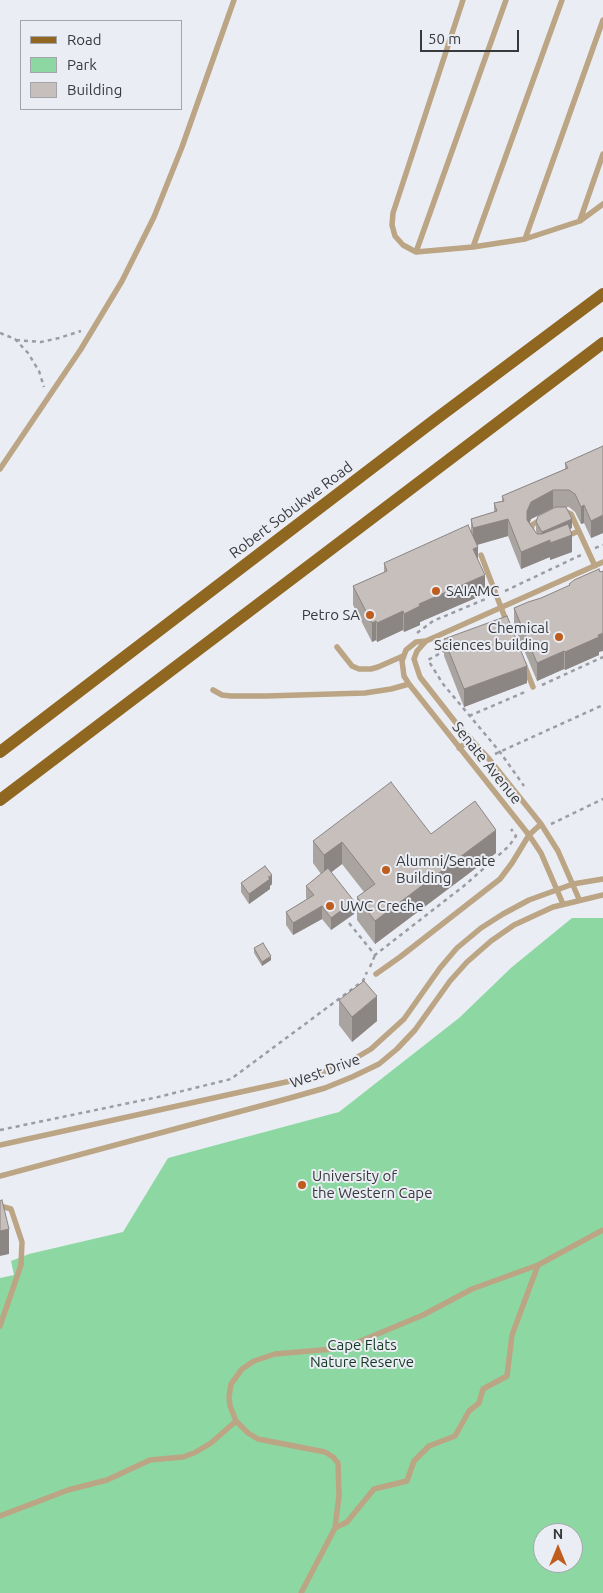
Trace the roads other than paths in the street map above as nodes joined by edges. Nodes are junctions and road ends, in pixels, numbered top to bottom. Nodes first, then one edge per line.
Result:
1 (234, 0) edge
2 (463, 0) edge
3 (506, 0) edge
4 (562, 0) edge
5 (603, 20) edge
6 (603, 154) edge
7 (603, 204) edge
8 (580, 221) junction
9 (525, 239) junction
10 (473, 247) junction
11 (416, 252) junction
12 (603, 294) edge
13 (603, 343) edge
14 (0, 469) edge
15 (556, 512) edge
16 (549, 516) edge
17 (579, 531) junction
18 (532, 536) edge
19 (561, 538) edge
20 (481, 555) dead end
21 (603, 562) edge
22 (595, 566) junction
23 (501, 608) junction
24 (510, 630) edge
25 (426, 641) junction
26 (337, 647) dead end
27 (520, 654) edge
28 (403, 656) junction
29 (409, 684) junction
30 (533, 687) dead end
31 (214, 690) dead end
32 (471, 739) junction
33 (459, 748) junction
34 (0, 752) edge
35 (0, 800) edge
36 (542, 824) junction
37 (529, 835) junction
38 (603, 879) edge
39 (572, 884) junction
40 (557, 889) junction
41 (603, 895) edge
42 (579, 900) junction
43 (563, 904) junction
44 (376, 974) dead end
45 (0, 1145) edge
46 (0, 1176) edge
47 (0, 1206) edge
48 (603, 1230) edge
49 (538, 1265) junction
50 (0, 1326) edge
51 (236, 1421) junction
52 (0, 1516) edge
53 (335, 1528) junction
54 (301, 1593) edge

1 - 14 lane
2 - 11 lane
3 - 11 lane
4 - 10 lane
5 - 9 lane
6 - 8 lane
7 - 8 lane
8 - 9 lane
9 - 10 lane
10 - 11 lane
12 - 34 main road, Robert Sobukwe Road
13 - 35 main road
15 - 17 lane
16 - 18 lane
17 - 19 lane
17 - 22 lane
20 - 23 lane
21 - 22 lane
22 - 23 lane
23 - 24 lane
23 - 25 lane
25 - 28 lane
25 - 32 lane, Senate Avenue
26 - 28 lane
27 - 30 lane
28 - 29 lane, Senate Avenue
29 - 31 lane
29 - 33 lane, Senate Avenue
32 - 33 lane
32 - 36 lane, Senate Avenue
33 - 37 lane, Senate Avenue
36 - 37 lane
36 - 39 lane, Senate Avenue
37 - 40 lane, Senate Avenue
37 - 44 lane
38 - 39 lane, West Drive
39 - 40 lane, West Drive
39 - 42 lane, Senate Avenue
40 - 43 lane, Senate Avenue
40 - 45 lane, West Drive
41 - 42 lane, West Drive
42 - 43 lane, West Drive
43 - 46 lane, West Drive
47 - 50 lane
48 - 49 lane
49 - 51 lane
49 - 53 lane
51 - 52 lane
51 - 53 lane
53 - 54 lane

